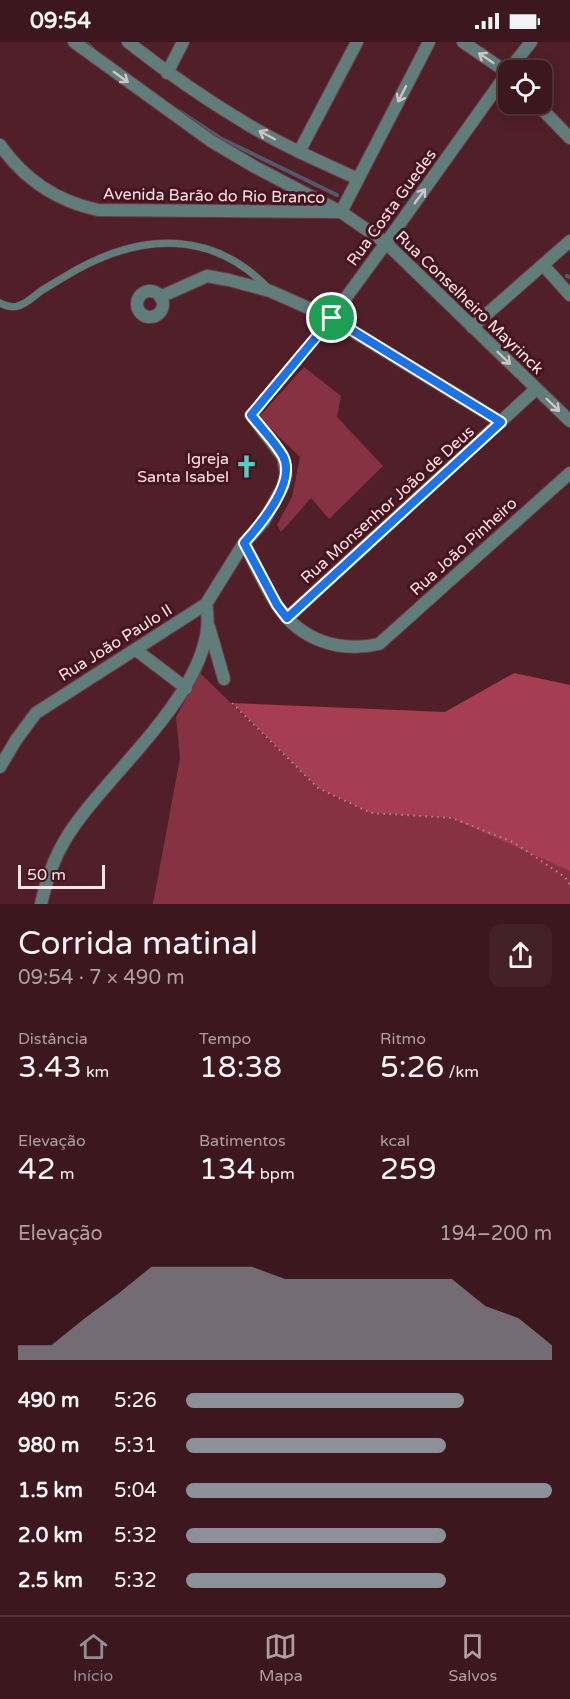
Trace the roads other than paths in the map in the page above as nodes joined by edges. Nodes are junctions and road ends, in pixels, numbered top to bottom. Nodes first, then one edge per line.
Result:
1 (74, 42) edge
2 (128, 42) edge
3 (183, 42) edge
4 (357, 42) edge
5 (429, 42) edge
6 (463, 42) edge
7 (531, 42) edge
8 (518, 60) edge
9 (498, 65) edge
10 (167, 73) junction
11 (498, 87) edge
12 (547, 114) edge
13 (570, 138) edge
14 (0, 145) edge
15 (299, 152) junction
16 (358, 179) junction
17 (341, 212) junction
18 (570, 241) edge
19 (386, 243) junction
20 (543, 265) junction
21 (270, 291) junction
22 (570, 295) edge
23 (160, 297) dead end
24 (0, 303) edge
25 (332, 318) junction
26 (472, 327) junction
27 (536, 389) junction
28 (251, 415) road end
29 (501, 422) junction
30 (570, 422) edge
31 (570, 473) edge
32 (244, 543) junction
33 (206, 604) junction
34 (287, 618) junction
35 (208, 623) junction
36 (136, 650) junction
37 (224, 679) dead end
38 (186, 688) junction
39 (0, 767) edge
40 (41, 904) edge

1 -> 17 street, Rua Conselheiro Mayrinck
2 - 10 street
3 - 10 street
4 - 15 street
5 -> 16 street
9 -> 6 street
7 - 8 street, Rua Costa Guedes
15 -> 10 street
19 -> 11 street, Rua Costa Guedes
12 - 13 street
14 - 17 street, Avenida Barão do Rio Branco
15 - 16 street
16 - 17 street
17 - 19 street, Rua Conselheiro Mayrinck
18 - 20 street
19 - 25 street, Rua Costa Guedes
19 - 26 street, Rua Conselheiro Mayrinck
20 - 22 street
20 - 26 street
21 - 23 street
21 - 24 lane
21 - 25 street
25 - 29 street
26 -> 27 street, Rua Conselheiro Mayrinck
27 - 29 street, Rua Monsenhor João de Deus
27 -> 30 street, Rua Conselheiro Mayrinck
28 - 32 street, Rua João Paulo II
29 - 34 street, Rua Monsenhor João de Deus
31 - 34 street, Rua João Pinheiro
32 - 33 street, Rua João Paulo II
32 - 34 street
33 - 35 street
33 - 36 street, Rua João Paulo II
35 - 37 street
35 - 38 street
36 - 38 street
36 - 39 street, Rua João Paulo II
38 - 40 street

